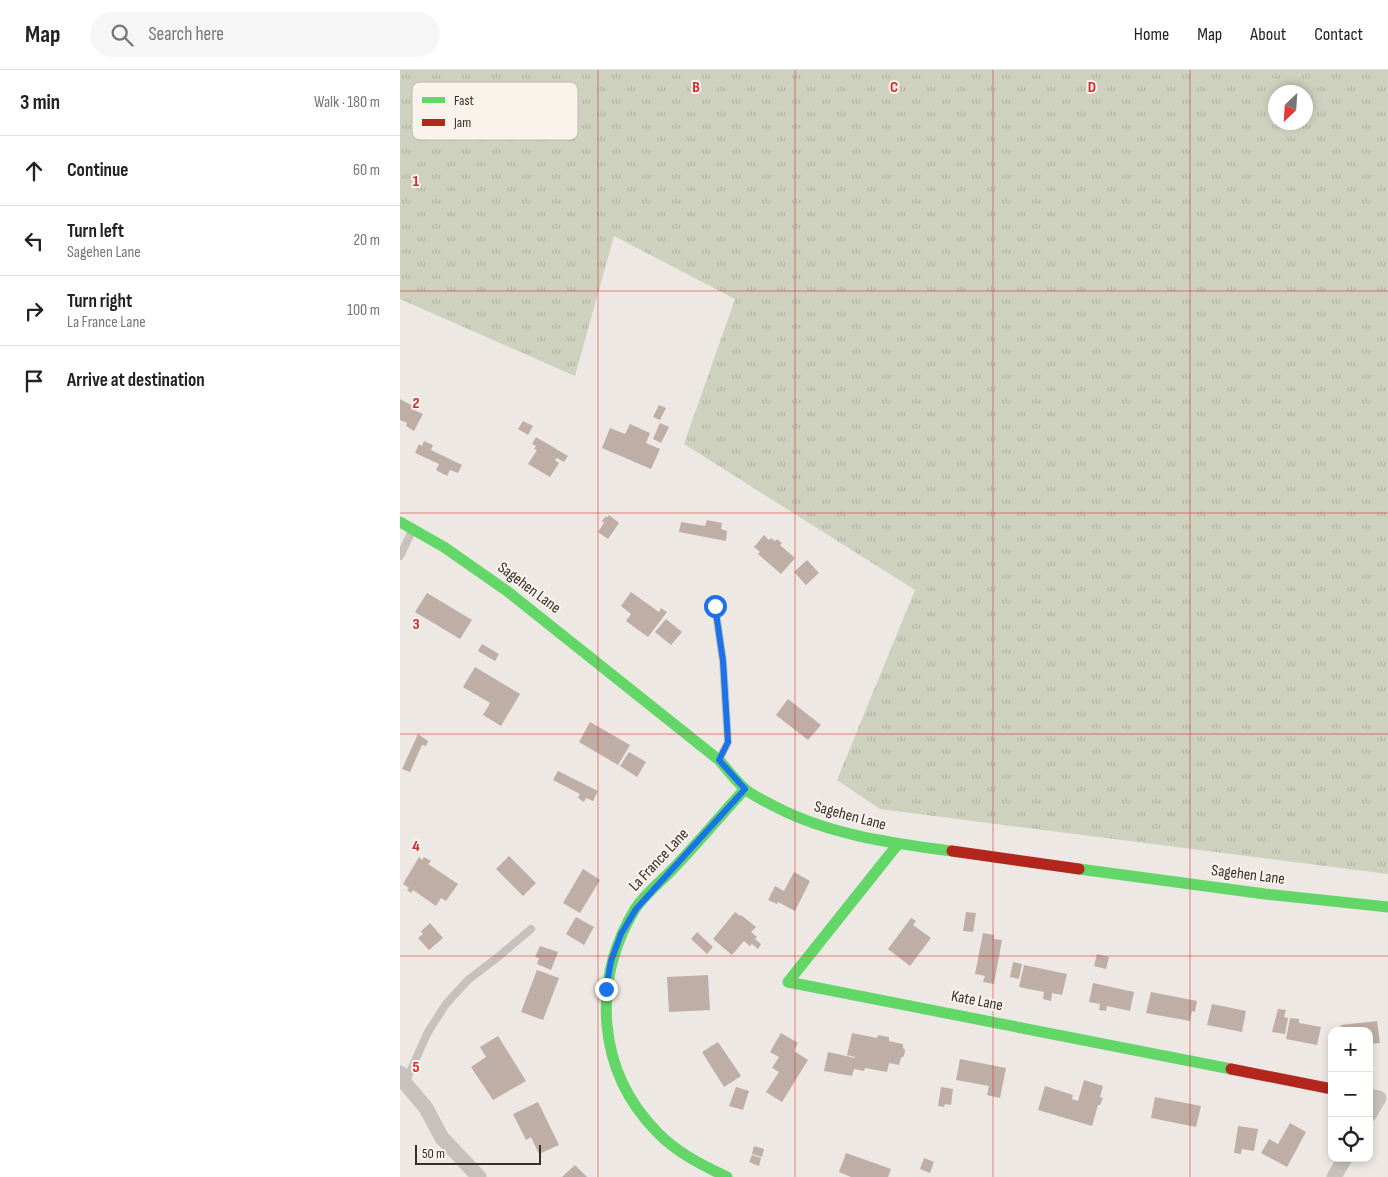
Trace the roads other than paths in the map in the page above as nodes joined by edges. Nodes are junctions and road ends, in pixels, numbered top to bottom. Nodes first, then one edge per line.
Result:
1 (400, 522) edge
2 (413, 529) junction
3 (400, 556) edge
4 (715, 606) dead end
5 (719, 760) junction
6 (745, 789) junction
7 (898, 844) junction
8 (1388, 907) edge
9 (531, 929) dead end
10 (403, 1078) edge
11 (1328, 1088) edge
12 (1373, 1097) edge
13 (1373, 1108) edge
14 (1343, 1162) edge
15 (480, 1177) edge
16 (727, 1177) edge
17 (1334, 1177) edge

1 - 2 street, Sagehen Lane
2 - 3 lane
2 - 5 street, Sagehen Lane
4 - 5 lane
5 - 6 street, Sagehen Lane
6 - 7 street, Sagehen Lane
6 - 16 street, La France Lane
7 - 8 street, Sagehen Lane
7 - 11 street, Kate Lane
9 - 10 lane
10 - 15 street
12 - 13 street
14 - 17 street

